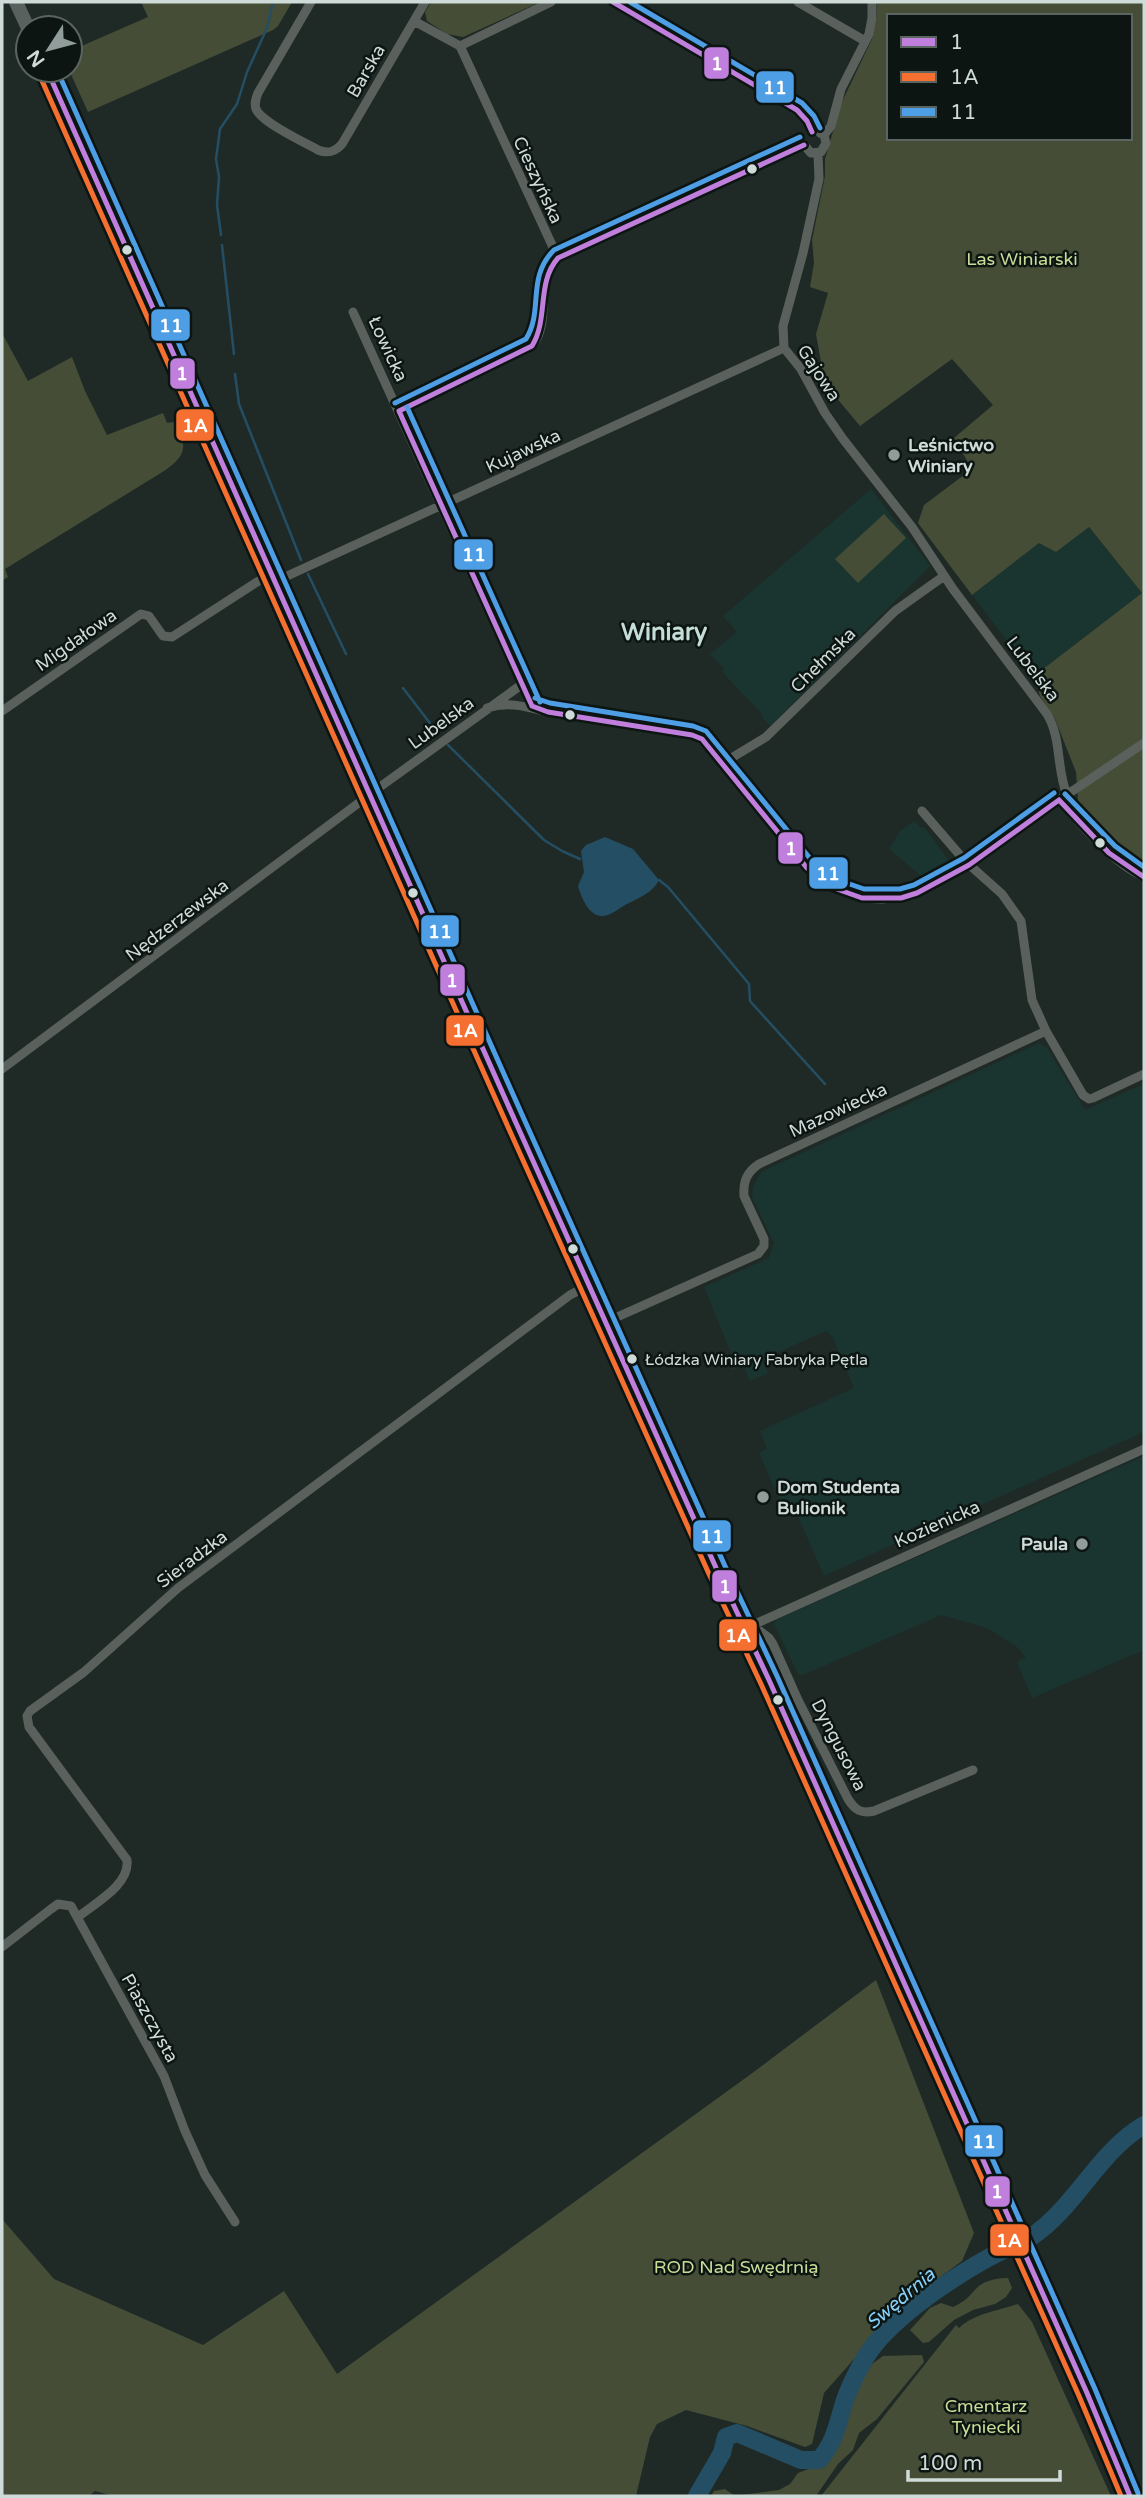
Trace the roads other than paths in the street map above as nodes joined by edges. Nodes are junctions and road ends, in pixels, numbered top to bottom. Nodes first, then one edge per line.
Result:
1 (310, 2) edge
2 (425, 2) edge
3 (551, 2) edge
4 (613, 2) edge
5 (798, 2) edge
6 (872, 2) edge
7 (414, 21) junction
8 (865, 41) junction
9 (460, 46) junction
10 (53, 84) edge
11 (812, 132) junction
12 (824, 135) junction
13 (804, 145) junction
14 (818, 154) junction
15 (558, 258) junction
16 (353, 312) dead end
17 (784, 348) junction
18 (399, 411) junction
19 (442, 506) junction
20 (944, 576) junction
21 (273, 578) junction
22 (521, 685) junction
23 (532, 706) junction
24 (487, 708) junction
25 (2, 711) edge
26 (1144, 743) edge
27 (723, 763) junction
28 (369, 794) junction
29 (1063, 797) junction
30 (922, 811) dead end
31 (969, 865) junction
32 (1144, 877) edge
33 (1045, 1031) junction
34 (2, 1069) edge
35 (1144, 1074) edge
36 (589, 1285) junction
37 (606, 1322) junction
38 (1144, 1449) edge
39 (748, 1627) junction
40 (973, 1770) dead end
41 (78, 1917) junction
42 (2, 1947) edge
43 (234, 2222) dead end
44 (1130, 2496) edge

1 - 7 street, Barska
2 - 7 street, Barska
3 - 9 street
4 - 11 street
5 - 8 street
6 - 8 street
7 - 9 street
8 - 12 street
9 - 15 street, Cieszyńska
10 - 21 main road
11 - 12 street
11 - 13 street
12 - 14 street
13 - 14 street
13 - 15 street
14 - 17 street, Gajowa
15 - 18 street
16 - 18 street, Łowicka
17 - 19 street, Kujawska
17 - 20 street, Gajowa
18 - 19 street, Łowicka
19 - 21 street, Kujawska
19 - 22 street, Łowicka
20 - 27 street, Chełmska
20 - 29 street, Lubelska
21 - 25 street, Migdałowa
21 - 28 main road
22 - 23 street, Łowicka
22 - 24 street
23 - 24 street, Lubelska
23 - 27 street, Lubelska
24 - 28 street, Lubelska
26 - 29 street, Lubelska
27 - 31 street, Lubelska
28 - 34 street, Nędzerzewska
28 - 36 main road
29 - 31 street, Lubelska
29 - 32 street
30 - 31 street
31 - 33 street
33 - 35 street
33 - 37 street, Mazowiecka
36 - 37 main road
36 - 41 street, Sieradzka
37 - 39 main road
38 - 39 street, Kozienicka
39 - 40 street, Dyngusowa
39 - 44 main road
41 - 42 street
41 - 43 street, Piaszczysta

